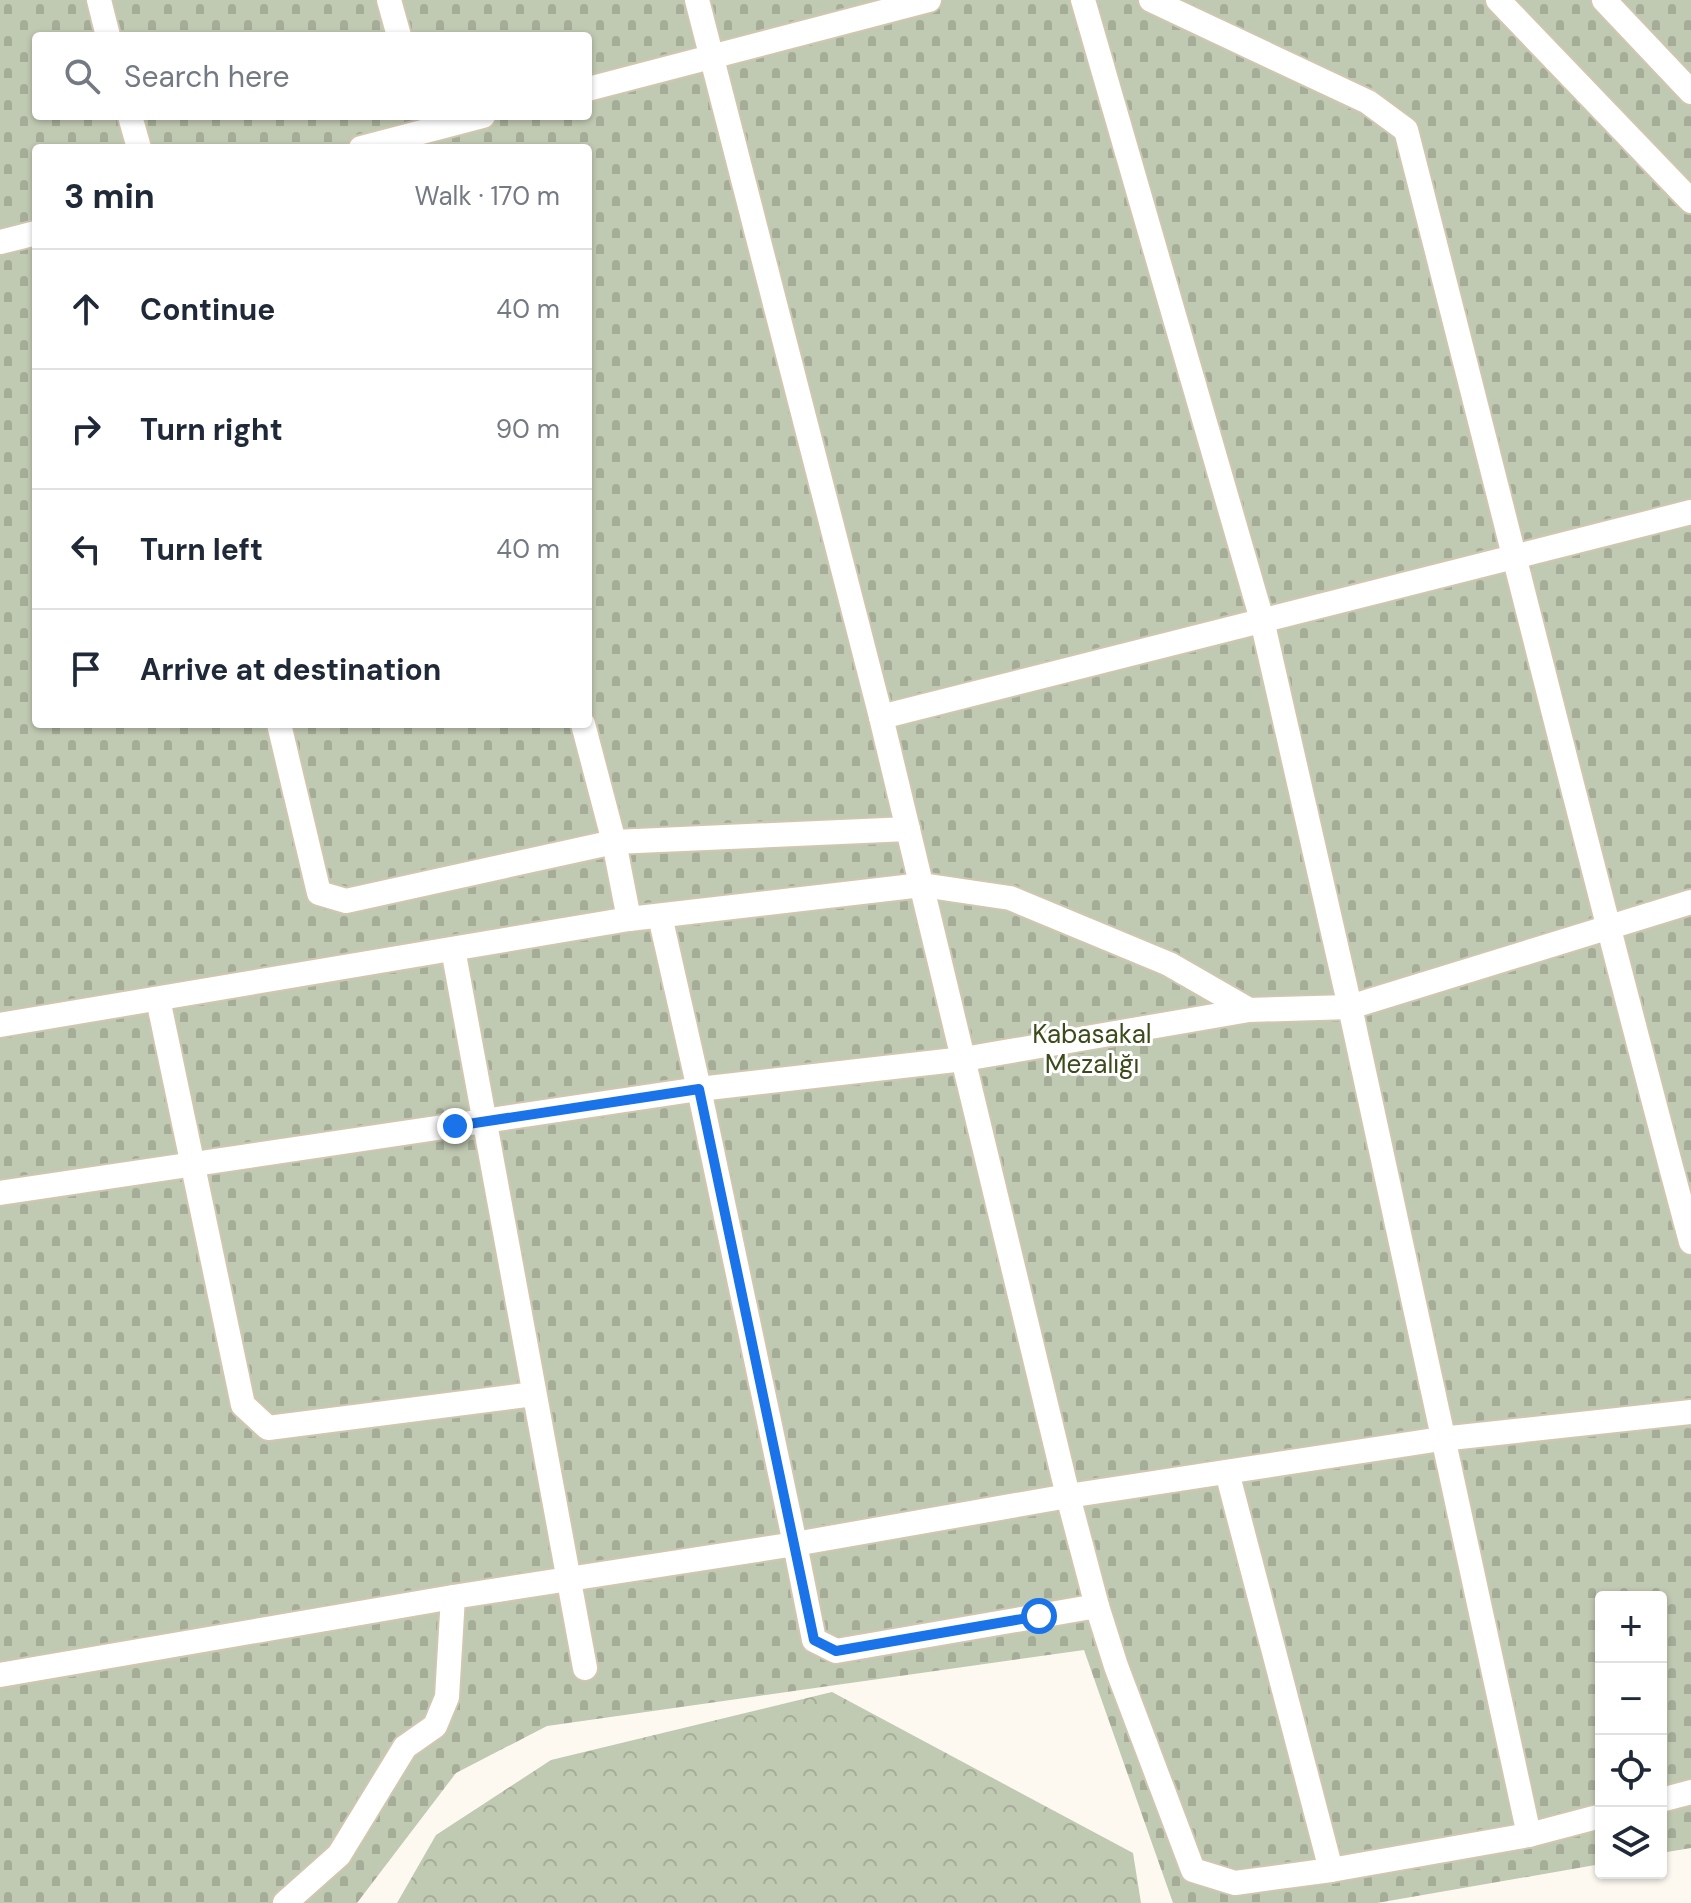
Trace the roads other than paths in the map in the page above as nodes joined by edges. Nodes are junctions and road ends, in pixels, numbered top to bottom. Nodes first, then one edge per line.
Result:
1 (99, 0) edge
2 (389, 0) edge
3 (697, 0) edge
4 (929, 0) edge
5 (1083, 0) edge
6 (1151, 0) edge
7 (1498, 0) edge
8 (1604, 0) edge
9 (107, 32) edge
10 (398, 32) edge
11 (712, 57) junction
12 (592, 88) edge
13 (1691, 92) edge
14 (131, 120) edge
15 (468, 120) edge
16 (424, 132) edge
17 (138, 144) edge
18 (377, 144) edge
19 (1691, 201) edge
20 (32, 234) edge
21 (0, 242) edge
22 (1691, 512) edge
23 (1516, 556) junction
24 (1262, 620) junction
25 (881, 717) junction
26 (280, 728) edge
27 (584, 728) edge
28 (908, 829) junction
29 (614, 842) junction
30 (922, 885) junction
31 (1691, 902) edge
32 (660, 916) junction
33 (629, 919) junction
34 (1606, 927) junction
35 (453, 949) junction
36 (158, 999) junction
37 (1350, 1007) junction
38 (1249, 1010) junction
39 (0, 1025) edge
40 (964, 1059) junction
41 (699, 1089) junction
42 (484, 1121) junction
43 (194, 1164) junction
44 (0, 1193) edge
45 (1691, 1242) edge
46 (534, 1394) junction
47 (1691, 1412) edge
48 (1441, 1439) junction
49 (1227, 1472) junction
50 (1068, 1496) junction
51 (795, 1544) junction
52 (568, 1579) junction
53 (453, 1597) junction
54 (1097, 1606) junction
55 (585, 1668) dead end
56 (0, 1675) edge
57 (1691, 1792) edge
58 (1667, 1798) edge
59 (1595, 1818) edge
60 (1529, 1835) junction
61 (1331, 1870) junction
62 (285, 1903) edge

1 - 9 lane
2 - 10 lane
3 - 11 lane
4 - 11 lane
5 - 24 lane
6 - 23 lane
7 - 19 lane
8 - 13 lane
11 - 12 lane
11 - 25 lane
14 - 17 lane
15 - 16 lane
16 - 18 lane
20 - 21 lane
22 - 23 lane
23 - 24 lane
23 - 34 lane
24 - 25 lane
24 - 37 lane
25 - 28 lane
26 - 29 lane
27 - 29 lane
28 - 29 lane
28 - 30 lane
29 - 33 lane
30 - 32 lane
30 - 38 lane
30 - 40 lane
31 - 34 lane
32 - 33 lane
32 - 41 lane
33 - 35 lane
34 - 37 lane
34 - 45 lane
35 - 36 lane
35 - 42 lane
36 - 39 lane
36 - 43 lane
37 - 38 lane
37 - 48 lane
38 - 40 lane
40 - 41 lane
40 - 50 lane
41 - 42 lane
41 - 51 lane
42 - 43 lane
42 - 46 lane
43 - 44 lane
43 - 46 lane
46 - 52 lane
47 - 48 lane
48 - 49 lane
48 - 60 lane
49 - 50 lane
49 - 61 lane
50 - 51 lane
50 - 54 lane
51 - 52 lane
51 - 54 lane
52 - 53 lane
52 - 55 lane
53 - 56 lane
53 - 62 lane
54 - 61 lane
57 - 58 lane
59 - 60 lane
60 - 61 lane

